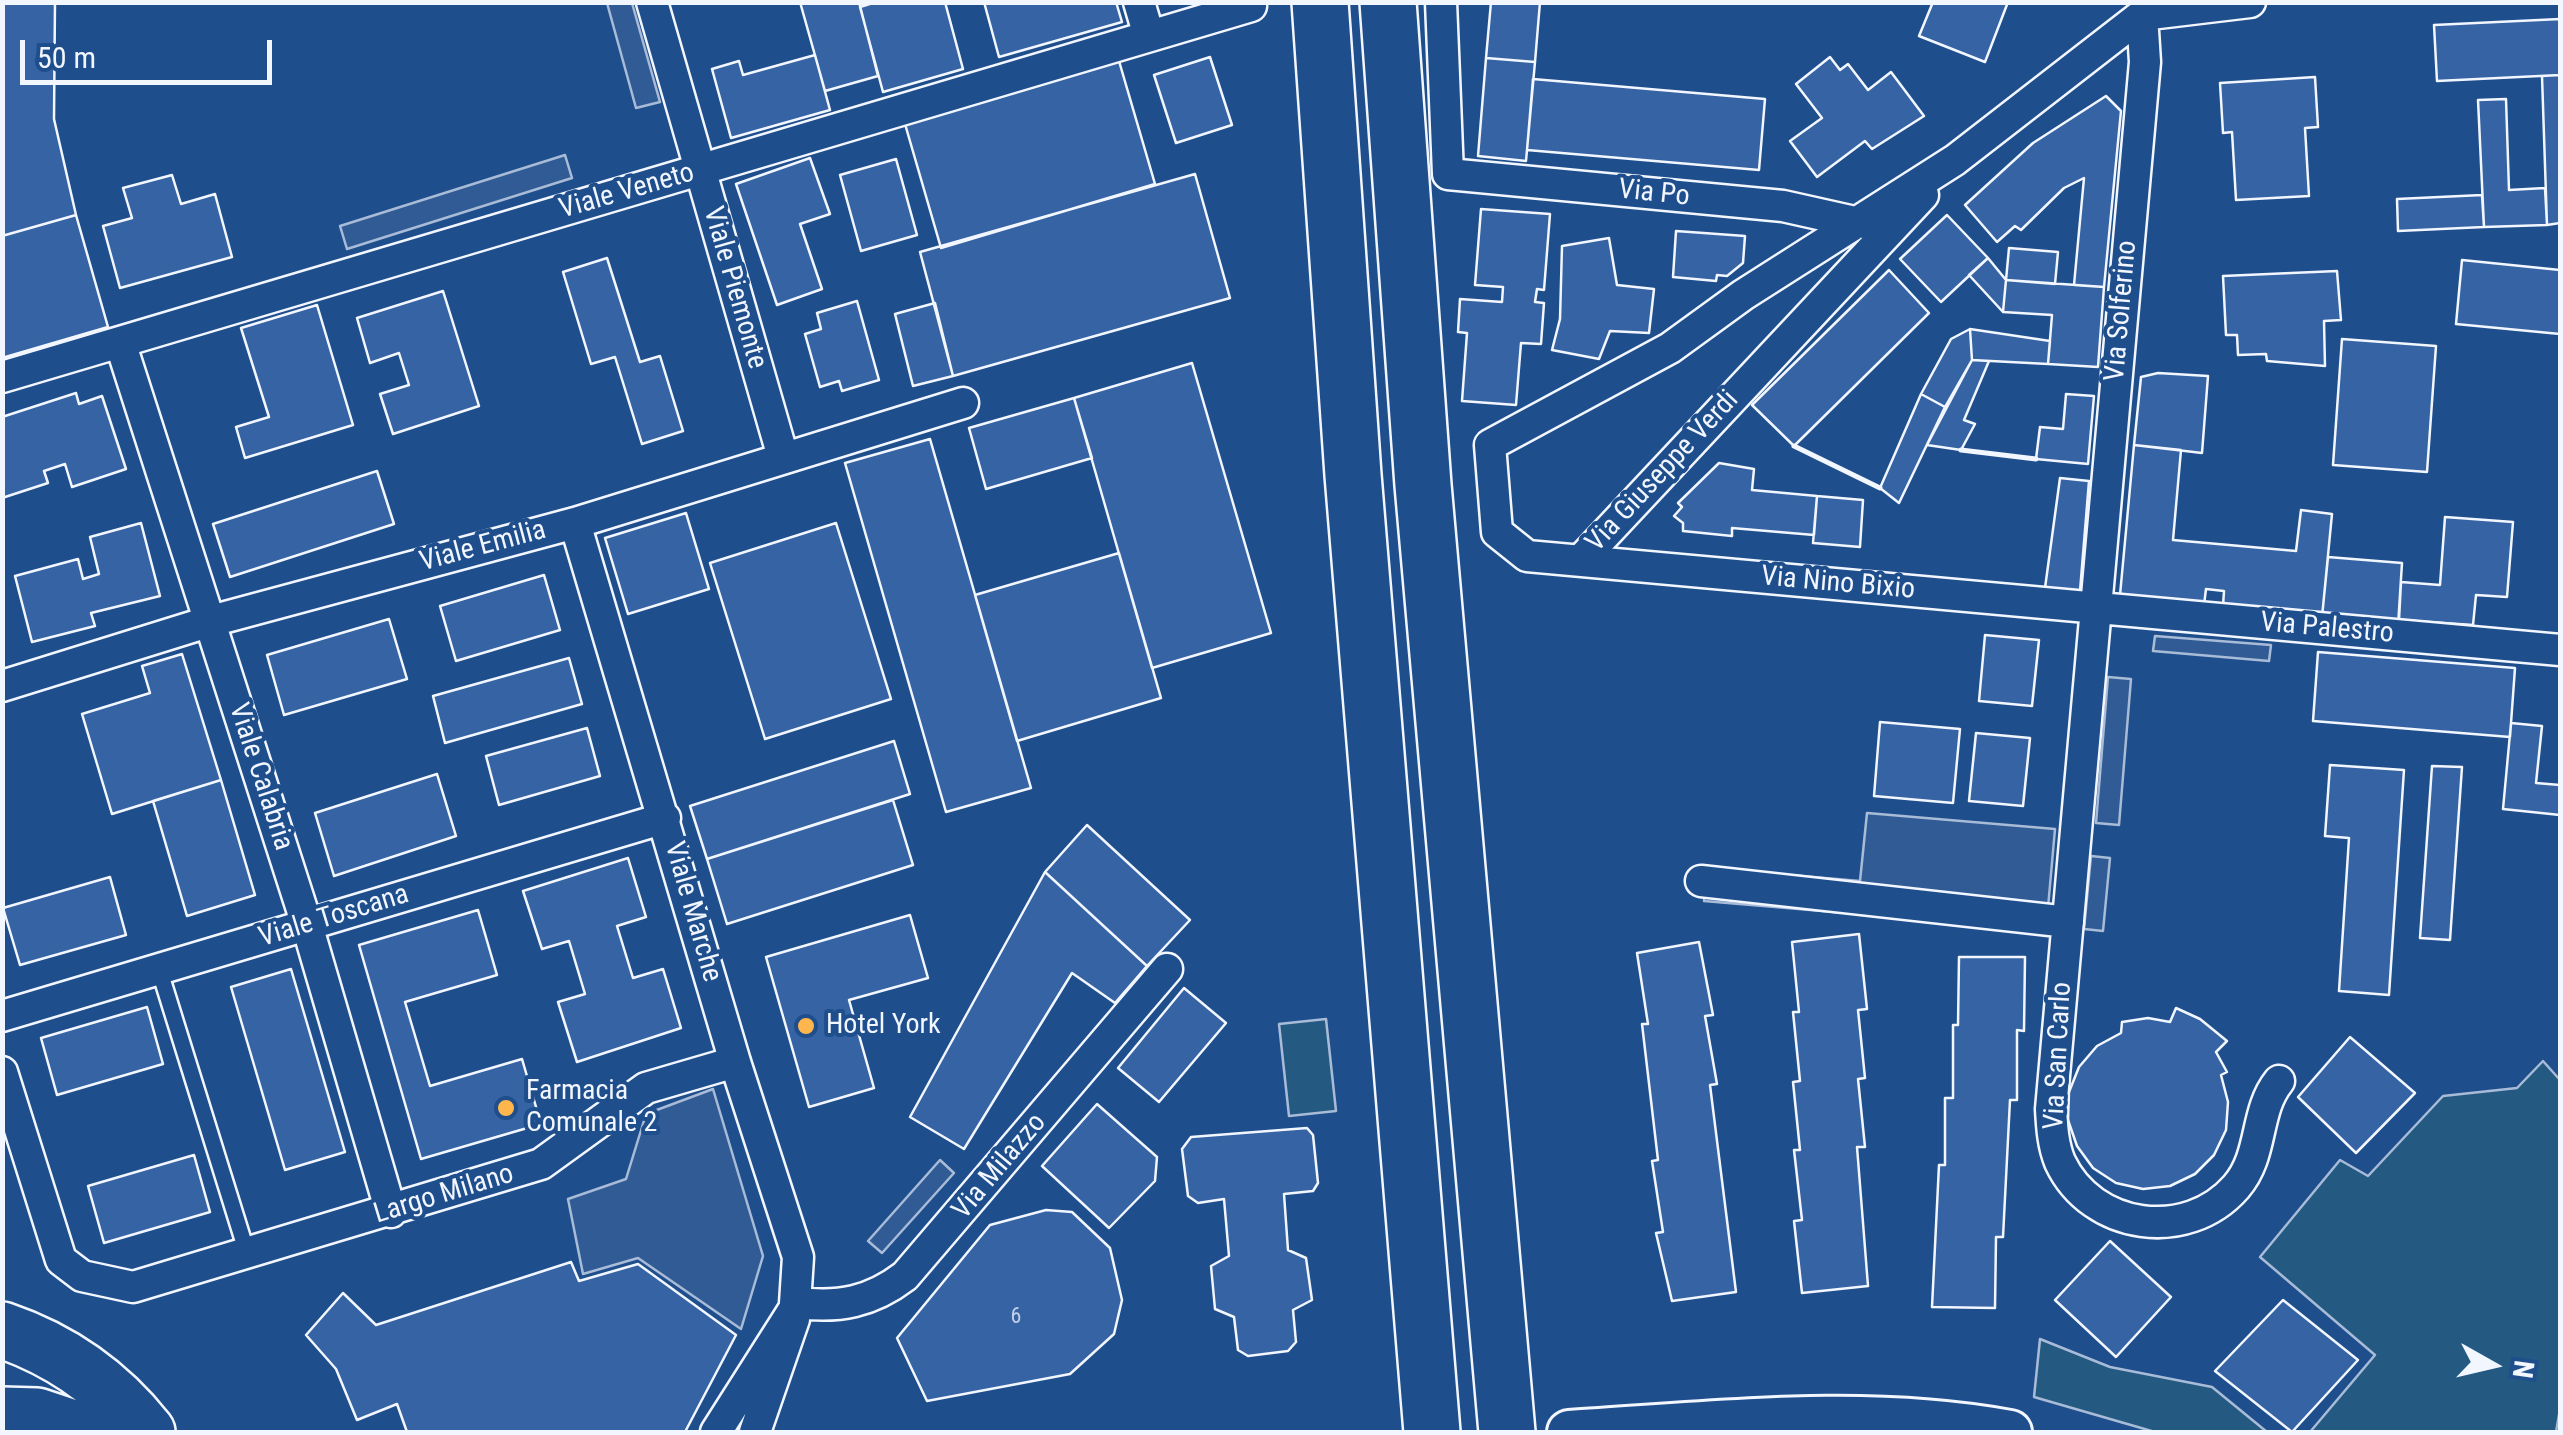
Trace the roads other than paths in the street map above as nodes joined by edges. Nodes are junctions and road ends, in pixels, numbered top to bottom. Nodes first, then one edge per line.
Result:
1 (652, 2) edge
2 (1139, 2) edge
3 (1320, 2) edge
4 (1388, 2) edge
5 (1441, 2) edge
6 (2250, 2) edge
7 (1251, 6) dead end
8 (2154, 9) edge
9 (1150, 36) junction
10 (1956, 160) junction
11 (700, 170) junction
12 (1754, 204) junction
13 (1858, 223) junction
14 (1784, 270) junction
15 (121, 345) junction
16 (2, 377) edge
17 (963, 403) dead end
18 (783, 457) junction
19 (575, 523) junction
20 (1581, 560) junction
21 (2094, 608) junction
22 (211, 621) junction
23 (2560, 650) edge
24 (2, 686) edge
25 (664, 818) junction
26 (1701, 881) dead end
27 (2068, 922) junction
28 (307, 925) junction
29 (159, 969) junction
30 (1167, 969) dead end
31 (2, 1016) edge
32 (735, 1062) junction
33 (2, 1072) edge
34 (2279, 1081) dead end
35 (391, 1212) junction
36 (248, 1256) junction
37 (798, 1302) junction
38 (2, 1330) edge
39 (2, 1415) edge
40 (85, 1432) edge
41 (147, 1432) edge
42 (716, 1432) edge
43 (755, 1432) edge
44 (1432, 1432) edge
45 (1507, 1432) edge
46 (1568, 1432) edge
47 (2010, 1432) edge

1 - 11 street, Viale Piemonte
2 - 9 street
3 - 44 highway
4 - 45 highway
5 - 12 street, Via Po
6 - 8 street
7 - 9 street, Viale Veneto
8 - 10 street, Via Giuseppe Verdi
8 - 21 street, Via Solferino
9 - 11 street, Viale Veneto
10 - 13 street, Via Giuseppe Verdi
10 - 20 street, Via Giuseppe Verdi
11 - 15 street, Viale Veneto
11 - 18 street, Viale Piemonte
12 - 13 street, Via Po
12 - 14 street
13 - 14 street, Via Giuseppe Verdi
14 - 20 street, Via Giuseppe Verdi
15 - 16 street, Viale Veneto
15 - 22 street, Viale Calabria
17 - 18 street, Viale Emilia
18 - 19 street, Viale Emilia
19 - 22 street, Viale Emilia
19 - 25 street, Viale Marche
20 - 21 street, Via Nino Bixio
21 - 23 street, Via Palestro
21 - 27 street, Via San Carlo
22 - 24 street, Viale Emilia
22 - 28 street, Viale Calabria
25 - 28 street, Viale Toscana
25 - 32 street, Viale Marche
26 - 27 street
27 - 34 street, Via San Carlo
28 - 29 street, Viale Toscana
28 - 35 street, Viale Calabria
29 - 31 street, Viale Toscana
29 - 36 lane
30 - 37 street, Via Milazzo
32 - 35 street, Largo Milano
32 - 37 street, Viale Marche
33 - 36 street, Largo Milano
35 - 36 street, Largo Milano
37 - 42 street
37 - 43 street, Viale Marche
38 - 41 highway
39 - 40 highway
46 - 47 main road

